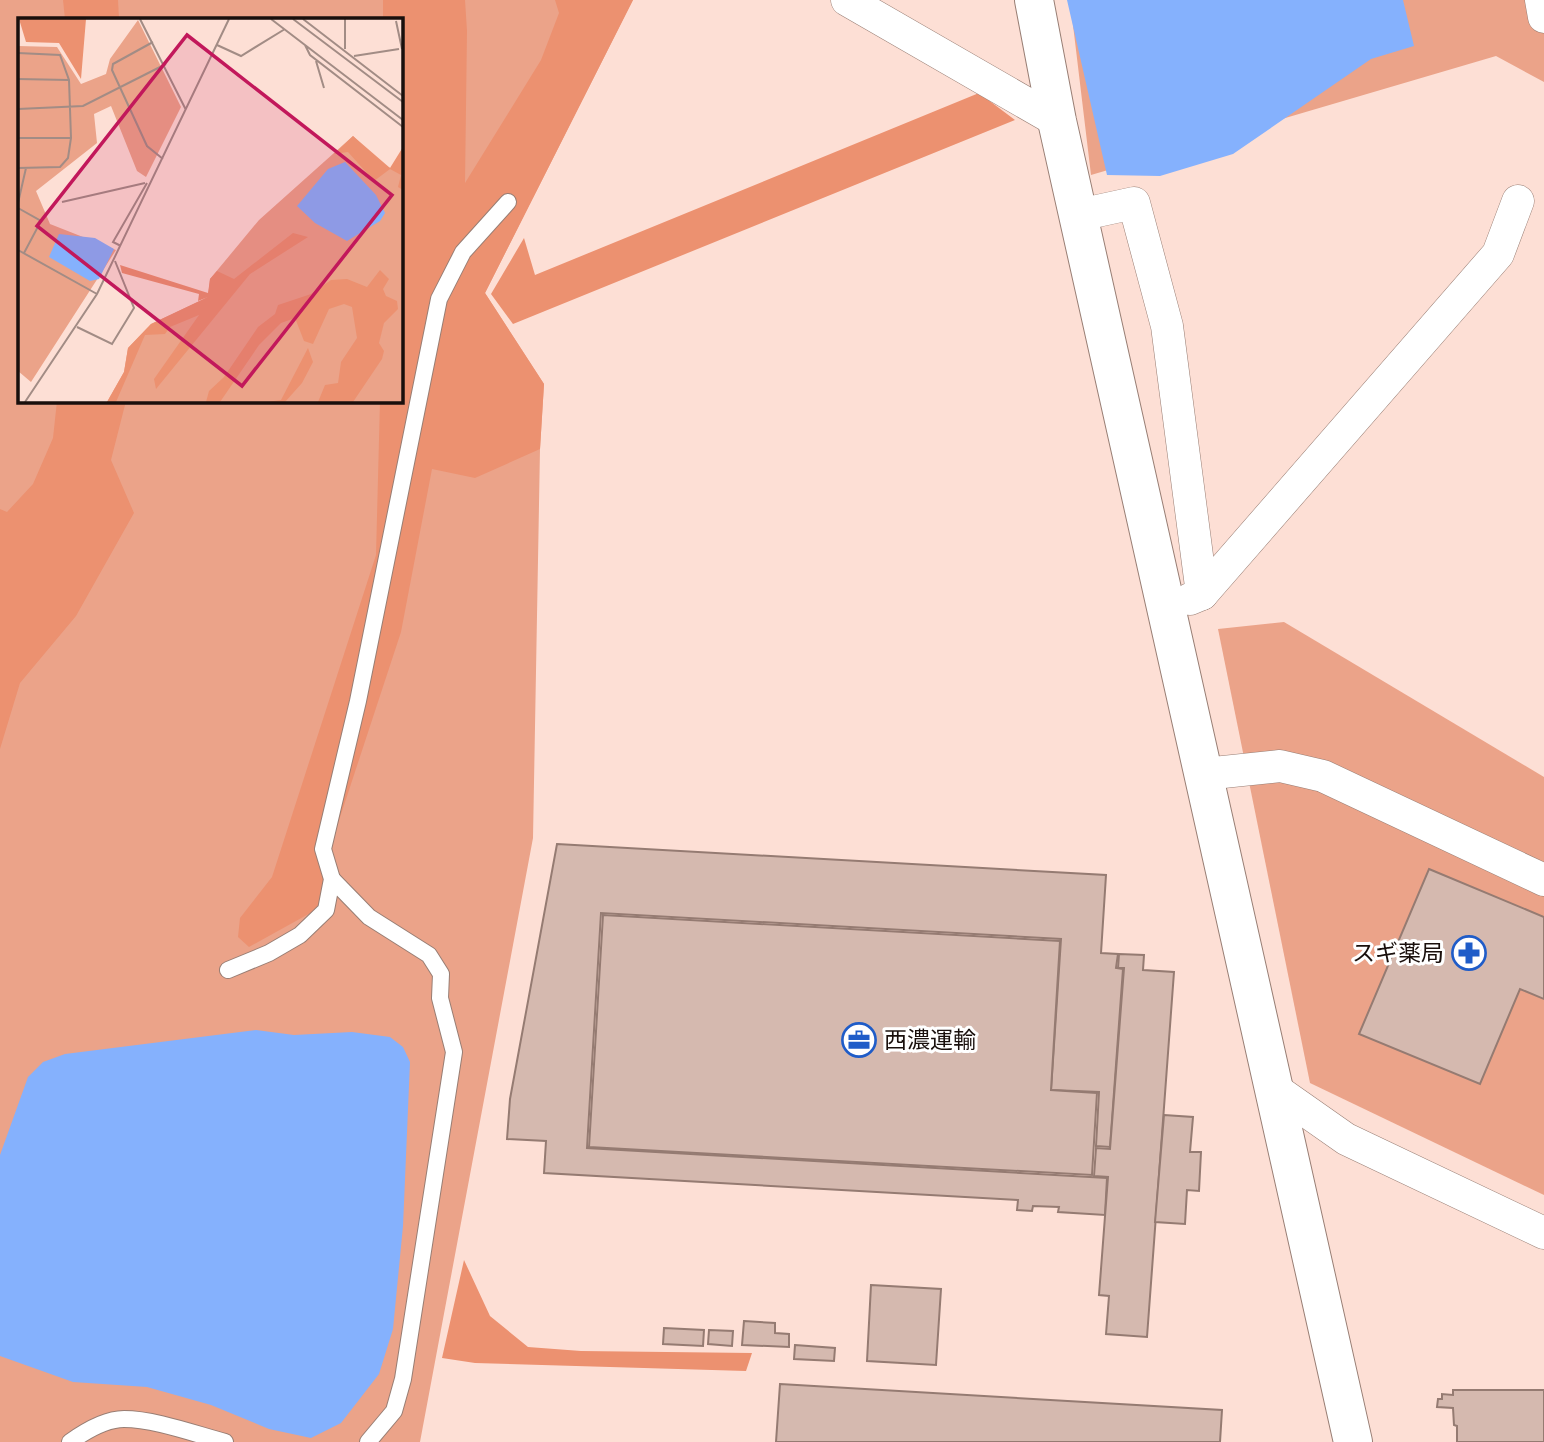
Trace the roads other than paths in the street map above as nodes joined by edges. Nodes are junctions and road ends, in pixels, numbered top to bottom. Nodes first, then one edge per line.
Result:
1 (847, 0) edge
2 (1034, 0) edge
3 (1541, 0) edge
4 (1544, 17) edge
5 (1057, 121) junction
6 (1518, 201) dead end
7 (508, 202) dead end
8 (1079, 215) junction
9 (1202, 594) junction
10 (1167, 610) junction
11 (1203, 774) junction
12 (332, 880) junction
13 (1544, 880) edge
14 (228, 970) dead end
15 (1272, 1087) junction
16 (1542, 1227) edge
17 (70, 1442) edge
18 (225, 1442) edge
19 (368, 1442) edge
20 (1353, 1442) edge

1 - 5 street
2 - 5 street
3 - 4 street
5 - 8 street
6 - 9 street
7 - 12 lane
8 - 9 street
8 - 10 street
9 - 10 street
10 - 11 street
11 - 13 street
11 - 15 street
12 - 14 lane
12 - 19 lane
15 - 16 street
15 - 20 street
17 - 18 lane

